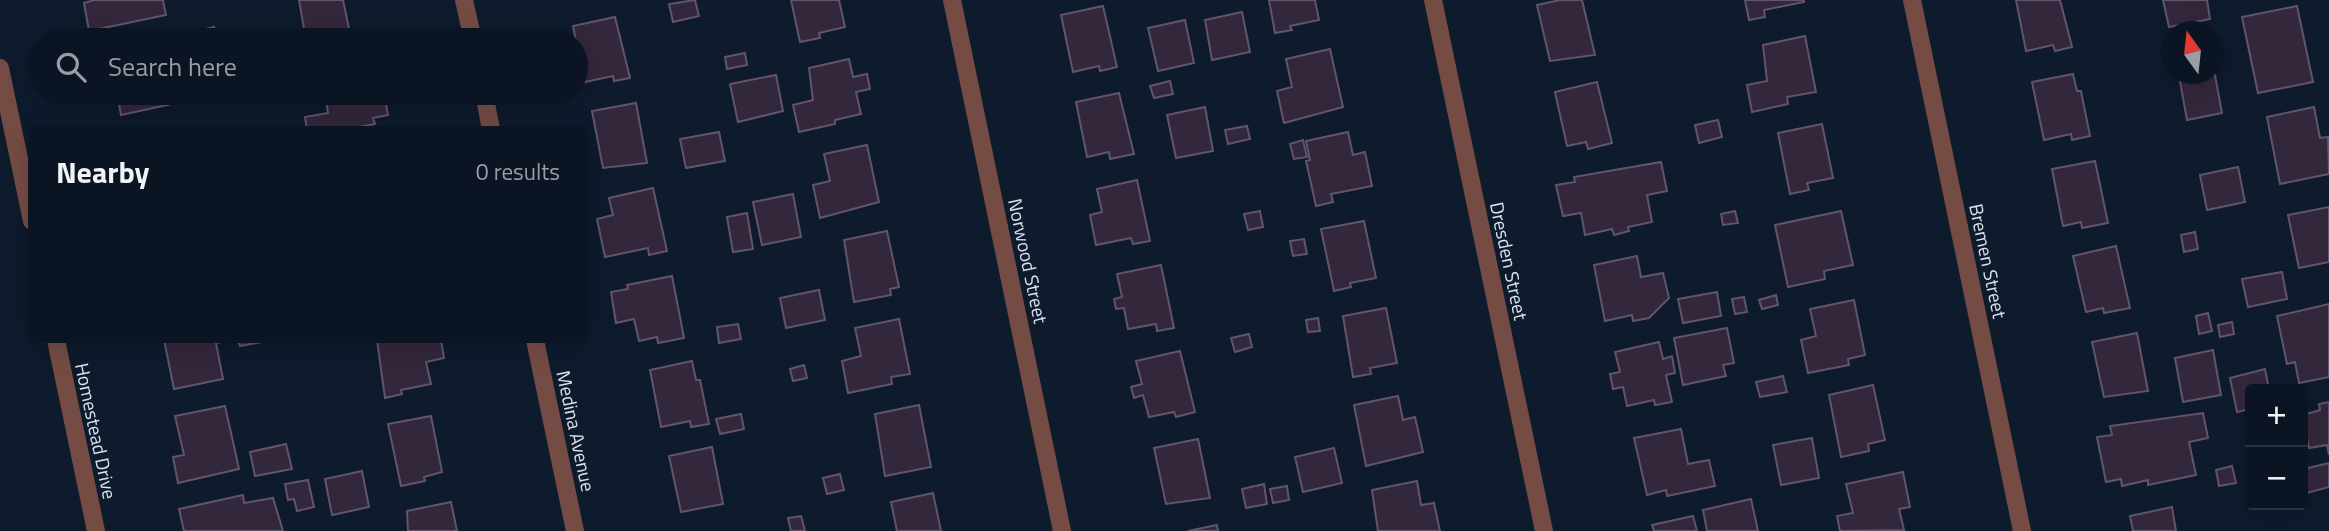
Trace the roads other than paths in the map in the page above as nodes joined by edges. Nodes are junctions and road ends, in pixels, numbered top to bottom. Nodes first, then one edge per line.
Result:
1 (464, 0) edge
2 (952, 0) edge
3 (1433, 0) edge
4 (1912, 0) edge
5 (470, 28) edge
6 (0, 68) edge
7 (486, 105) edge
8 (490, 126) edge
9 (28, 202) edge
10 (57, 343) edge
11 (536, 343) edge
12 (96, 531) edge
13 (575, 531) edge
14 (1062, 531) edge
15 (1544, 531) edge
16 (2022, 531) edge

1 - 5 street
2 - 14 street, Norwood Street
3 - 15 street, Dresden Street
4 - 16 street, Bremen Street
6 - 9 street
7 - 8 street
10 - 12 street, Homestead Drive
11 - 13 street, Medina Avenue

